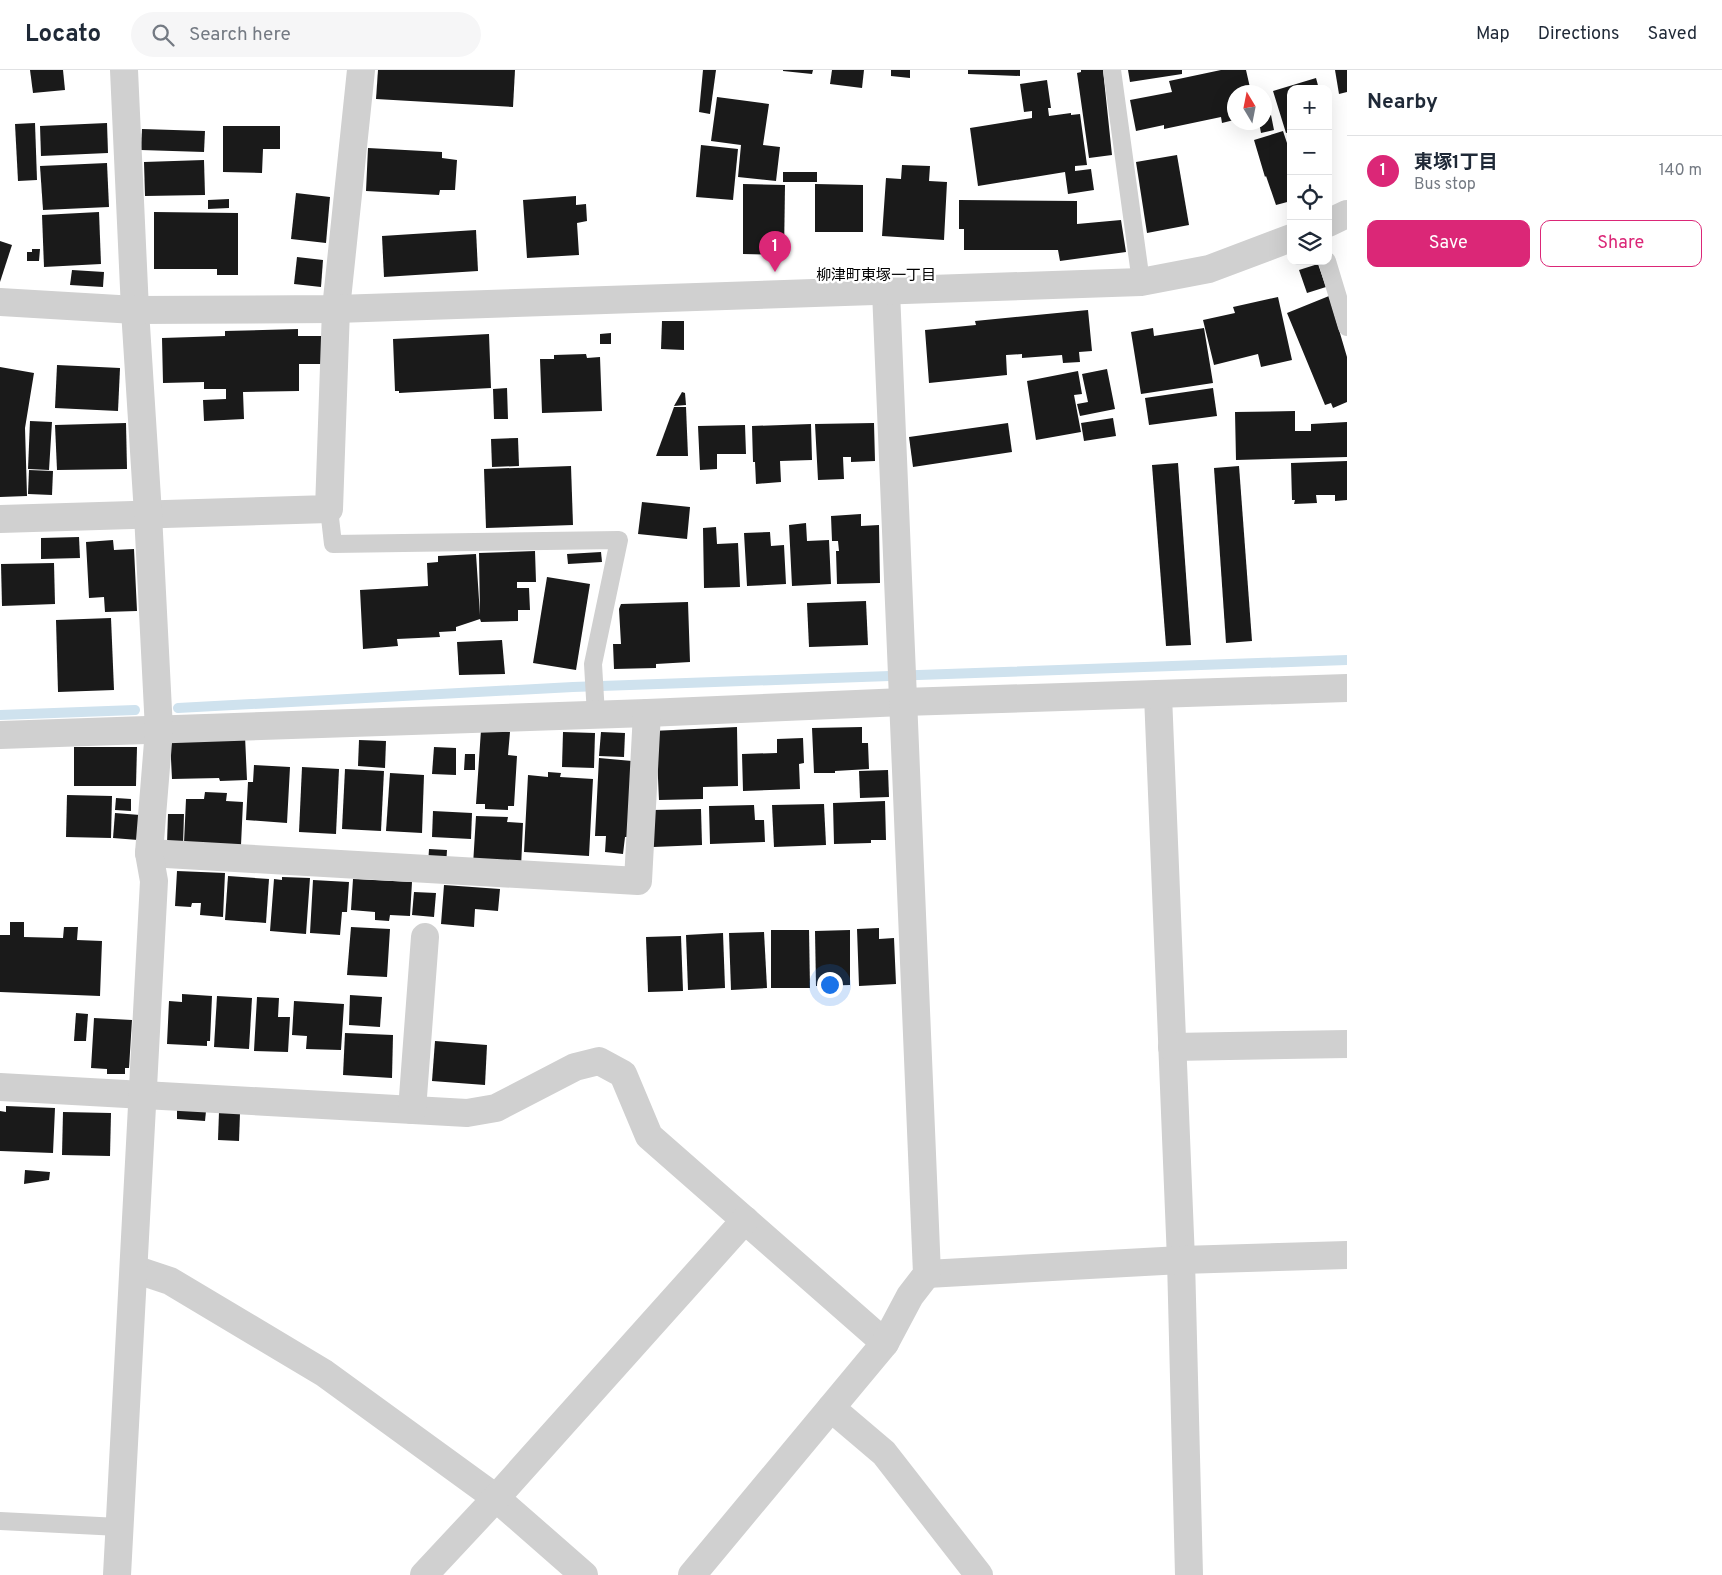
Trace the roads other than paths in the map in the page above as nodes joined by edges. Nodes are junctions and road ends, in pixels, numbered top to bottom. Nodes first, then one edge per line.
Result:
1 (124, 70) edge
2 (361, 70) edge
3 (1112, 70) edge
4 (1347, 214) edge
5 (1332, 221) edge
6 (1287, 240) edge
7 (1329, 265) edge
8 (1141, 282) junction
9 (886, 291) junction
10 (0, 302) edge
11 (336, 309) junction
12 (135, 310) junction
13 (1347, 326) edge
14 (329, 509) junction
15 (148, 514) junction
16 (0, 519) edge
17 (1347, 688) edge
18 (1158, 695) junction
19 (903, 702) junction
20 (647, 713) junction
21 (596, 715) junction
22 (158, 730) junction
23 (0, 735) edge
24 (150, 853) junction
25 (424, 937) dead end
26 (1347, 1044) edge
27 (1172, 1047) junction
28 (0, 1088) edge
29 (142, 1095) junction
30 (412, 1110) junction
31 (745, 1220) junction
32 (1347, 1255) edge
33 (1181, 1260) junction
34 (134, 1269) junction
35 (927, 1274) junction
36 (885, 1343) junction
37 (832, 1408) junction
38 (496, 1498) junction
39 (0, 1521) edge
40 (119, 1526) junction
41 (117, 1575) edge
42 (424, 1575) edge
43 (584, 1575) edge
44 (692, 1575) edge
45 (979, 1575) edge
46 (1189, 1575) edge

1 - 12 street
2 - 11 street
3 - 8 lane
4 - 5 street
6 - 8 street
7 - 13 lane
8 - 9 street
9 - 11 street
9 - 19 street
10 - 12 street
11 - 12 street
11 - 14 street
12 - 15 street
14 - 15 street
14 - 21 lane
15 - 16 street
15 - 22 street
17 - 18 street
18 - 19 street
18 - 27 street
19 - 20 street
19 - 35 street
20 - 21 street
20 - 24 street
21 - 22 street
22 - 23 street
22 - 24 street
24 - 29 street
25 - 30 street
26 - 27 street
27 - 33 street
28 - 29 street
29 - 30 street
29 - 34 street
30 - 31 street
31 - 36 street
31 - 38 street
32 - 33 street
33 - 35 street
33 - 46 street
34 - 38 street
34 - 40 street
35 - 36 street
36 - 37 street
37 - 44 street
37 - 45 street
38 - 42 street
38 - 43 street
39 - 40 lane
40 - 41 street

